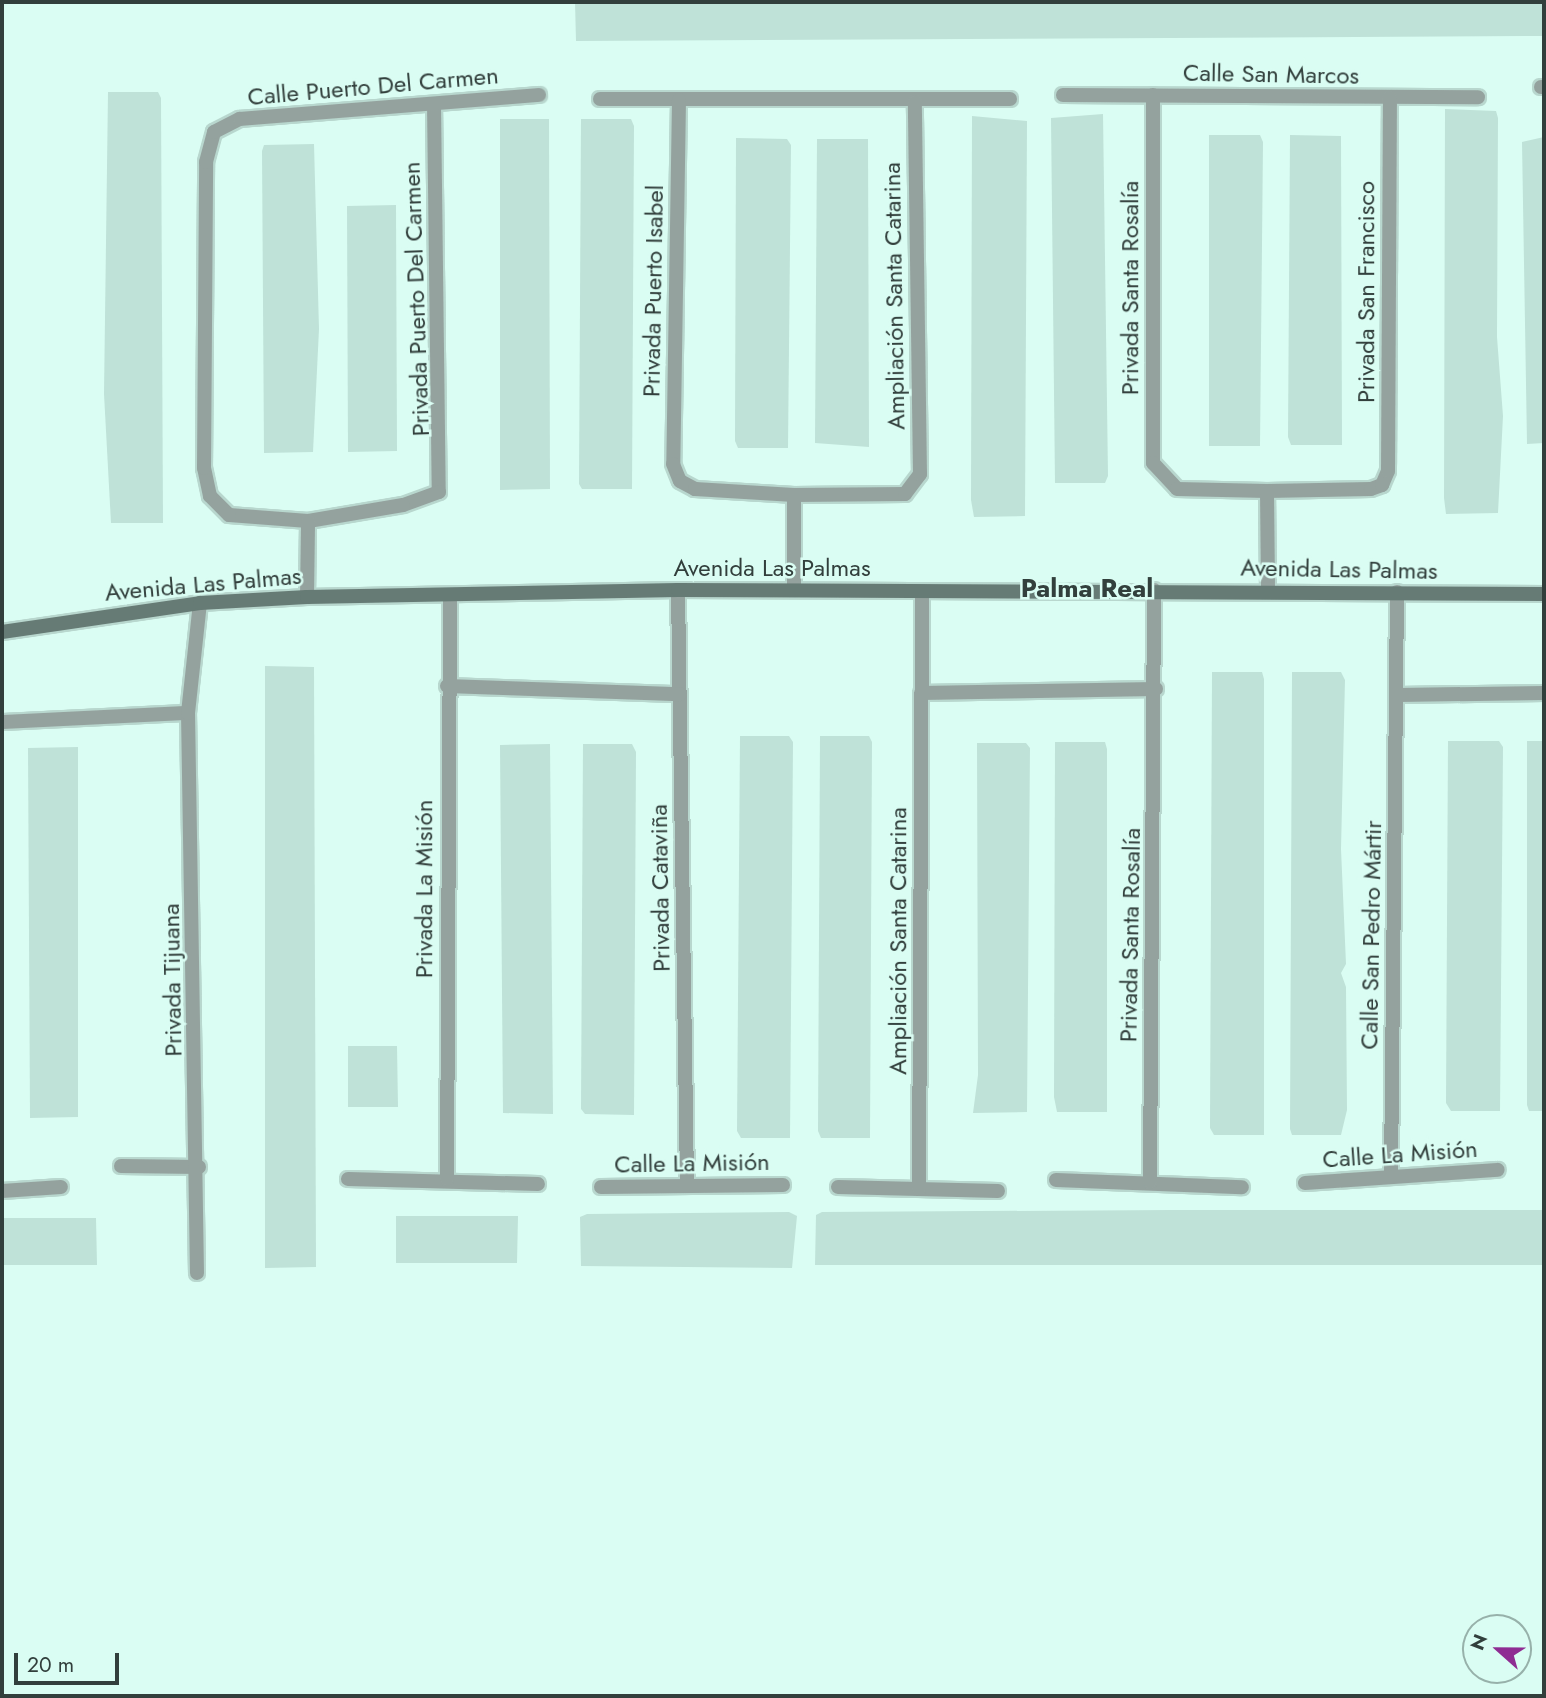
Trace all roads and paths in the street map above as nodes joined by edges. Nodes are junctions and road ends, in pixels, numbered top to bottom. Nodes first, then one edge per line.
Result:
1 (1153, 94) junction
2 (539, 95) dead end
3 (1063, 95) dead end
4 (1478, 97) dead end
5 (1390, 98) junction
6 (600, 99) dead end
7 (1010, 99) dead end
8 (678, 100) junction
9 (915, 102) junction
10 (434, 104) junction
11 (1267, 491) junction
12 (794, 495) junction
13 (308, 521) junction
14 (678, 590) junction
15 (794, 590) junction
16 (1154, 590) junction
17 (1268, 590) junction
18 (922, 592) junction
19 (1397, 592) junction
20 (1544, 594) edge
21 (307, 597) junction
22 (450, 598) junction
23 (200, 603) junction
24 (2, 632) edge
25 (447, 686) junction
26 (1156, 689) junction
27 (922, 693) junction
28 (1544, 693) edge
29 (680, 695) junction
30 (1398, 695) junction
31 (188, 713) junction
32 (2, 722) edge
33 (121, 1166) dead end
34 (199, 1167) junction
35 (1498, 1170) dead end
36 (1391, 1174) junction
37 (348, 1179) dead end
38 (447, 1180) junction
39 (1056, 1180) dead end
40 (1150, 1182) junction
41 (538, 1184) dead end
42 (1305, 1184) dead end
43 (783, 1185) dead end
44 (687, 1186) junction
45 (61, 1187) dead end
46 (601, 1187) dead end
47 (838, 1187) dead end
48 (1242, 1187) dead end
49 (919, 1189) junction
50 (2, 1191) edge
51 (998, 1191) dead end
52 (197, 1273) dead end

1 - 3 street, Calle San Marcos
1 - 5 street, Calle San Marcos
1 - 11 street, Privada Santa Rosalía
2 - 10 street, Calle Puerto Del Carmen
4 - 5 street, Calle San Marcos
5 - 11 street, Privada San Francisco
6 - 8 street
7 - 9 street
8 - 9 street
8 - 12 street, Privada Puerto Isabel
9 - 12 street, Ampliación Santa Catarina
10 - 13 street, Privada Puerto Del Carmen
10 - 13 street, Calle Puerto Del Carmen
11 - 17 street
12 - 15 street
13 - 21 street
14 - 15 main road, Avenida Las Palmas
14 - 22 main road, Avenida Las Palmas
14 - 29 street, Privada Cataviña
15 - 18 main road, Avenida Las Palmas
16 - 17 main road, Avenida Las Palmas
16 - 18 main road, Avenida Las Palmas
16 - 26 street, Privada Santa Rosalía
17 - 19 main road, Avenida Las Palmas
18 - 27 street, Ampliación Santa Catarina
19 - 20 main road, Avenida Las Palmas
19 - 30 street, Calle San Pedro Mártir
21 - 22 main road, Avenida Las Palmas
21 - 23 main road, Avenida Las Palmas
22 - 25 street, Privada La Misión
23 - 24 main road, Avenida Las Palmas
23 - 31 street, Privada Tijuana
25 - 29 street
25 - 38 street, Privada La Misión
26 - 27 street
26 - 40 street, Privada Santa Rosalía
27 - 49 street, Ampliación Santa Catarina
28 - 30 street
29 - 44 street, Privada Cataviña
30 - 36 street, Calle San Pedro Mártir
31 - 32 street
31 - 34 street, Privada Tijuana
33 - 34 street
34 - 52 street, Privada Tijuana
35 - 36 street, Calle La Misión
36 - 42 street, Calle La Misión
37 - 38 street
38 - 41 street
39 - 40 street
40 - 48 street
43 - 44 street, Calle La Misión
44 - 46 street, Calle La Misión
45 - 50 street
47 - 49 street
49 - 51 street

